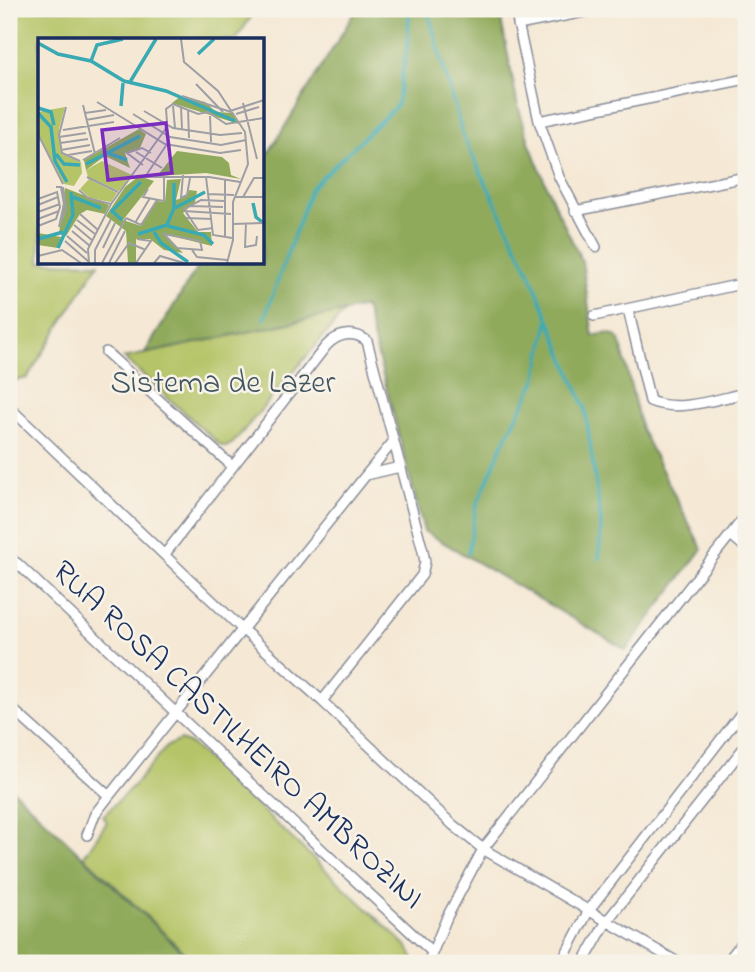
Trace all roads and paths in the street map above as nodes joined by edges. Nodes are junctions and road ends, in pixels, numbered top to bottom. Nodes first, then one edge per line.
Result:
1 (514, 9) edge
2 (600, 9) edge
3 (518, 24) junction
4 (746, 79) edge
5 (539, 121) junction
6 (746, 177) edge
7 (575, 211) junction
8 (596, 247) dead end
9 (746, 283) edge
10 (628, 309) junction
11 (594, 316) dead end
12 (106, 352) dead end
13 (746, 393) edge
14 (9, 407) edge
15 (393, 442) junction
16 (232, 466) junction
17 (400, 467) junction
18 (366, 475) junction
19 (746, 515) edge
20 (731, 535) junction
21 (746, 548) edge
22 (165, 554) junction
23 (9, 558) edge
24 (242, 629) junction
25 (322, 701) junction
26 (9, 706) edge
27 (746, 707) edge
28 (177, 714) junction
29 (746, 745) edge
30 (109, 796) junction
31 (87, 835) dead end
32 (483, 849) junction
33 (589, 910) junction
34 (607, 921) junction
35 (746, 937) edge
36 (431, 951) junction
37 (729, 962) edge
38 (428, 963) edge
39 (561, 963) edge
40 (583, 963) edge
41 (679, 963) edge

1 - 3 street
2 - 3 street
3 - 5 street
4 - 5 street
5 - 7 street
6 - 7 street
7 - 8 street
9 - 10 street
10 - 11 street
10 - 13 street
12 - 16 street
14 - 22 street
15 - 16 street
15 - 17 street
15 - 18 street
16 - 22 street
17 - 18 street
17 - 25 street
18 - 24 street
19 - 20 street
20 - 21 street
20 - 32 street
22 - 24 street
23 - 28 street, RUA ROSA CASTILHEIRO AMBROZINI
24 - 25 street
24 - 28 street
25 - 32 street
26 - 30 street
27 - 33 street
28 - 30 street
28 - 36 street, RUA ROSA CASTILHEIRO AMBROZINI
29 - 34 street
30 - 31 street
32 - 33 street
32 - 36 street
33 - 34 street
33 - 39 street
34 - 40 street
34 - 41 street
35 - 37 street
36 - 38 street

